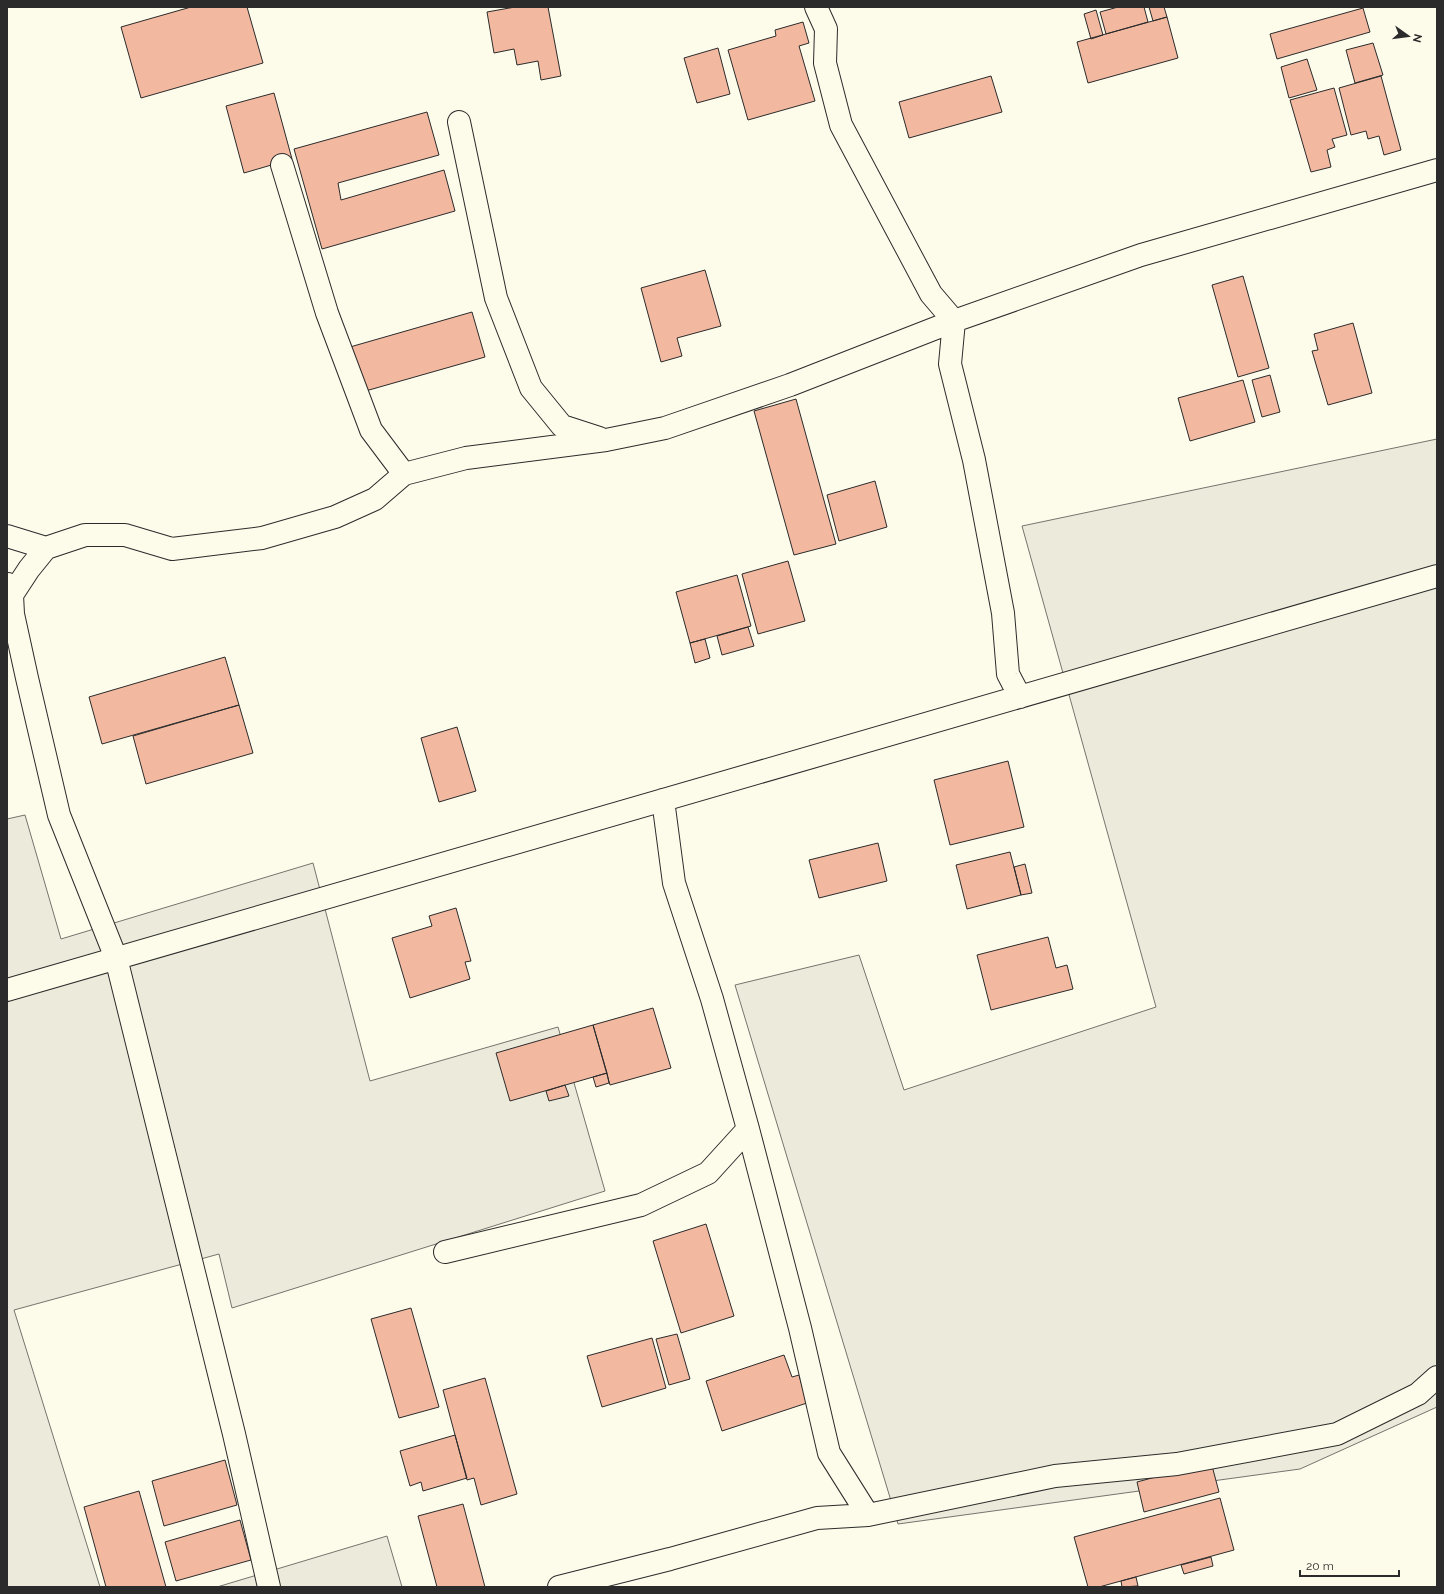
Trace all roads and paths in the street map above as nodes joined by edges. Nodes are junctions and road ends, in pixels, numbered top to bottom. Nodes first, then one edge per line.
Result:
1 (816, 7) edge
2 (459, 122) dead end
3 (282, 165) dead end
4 (1437, 170) edge
5 (954, 321) junction
6 (606, 440) junction
7 (404, 474) junction
8 (7, 536) edge
9 (46, 548) junction
10 (1437, 576) edge
11 (9, 592) edge
12 (1020, 697) junction
13 (663, 800) junction
14 (116, 958) junction
15 (7, 990) edge
16 (748, 1129) junction
17 (445, 1252) dead end
18 (1437, 1377) edge
19 (868, 1515) junction
20 (269, 1587) edge
21 (559, 1587) edge

1 - 5 street
2 - 6 street
3 - 7 street
4 - 5 street
5 - 6 street
5 - 12 street
6 - 7 street
7 - 9 street
8 - 9 street
9 - 11 street
10 - 12 street
11 - 14 street
12 - 13 street
13 - 14 street
13 - 16 street
14 - 15 street
14 - 20 street
16 - 17 street
16 - 19 street
18 - 19 street
19 - 21 street

